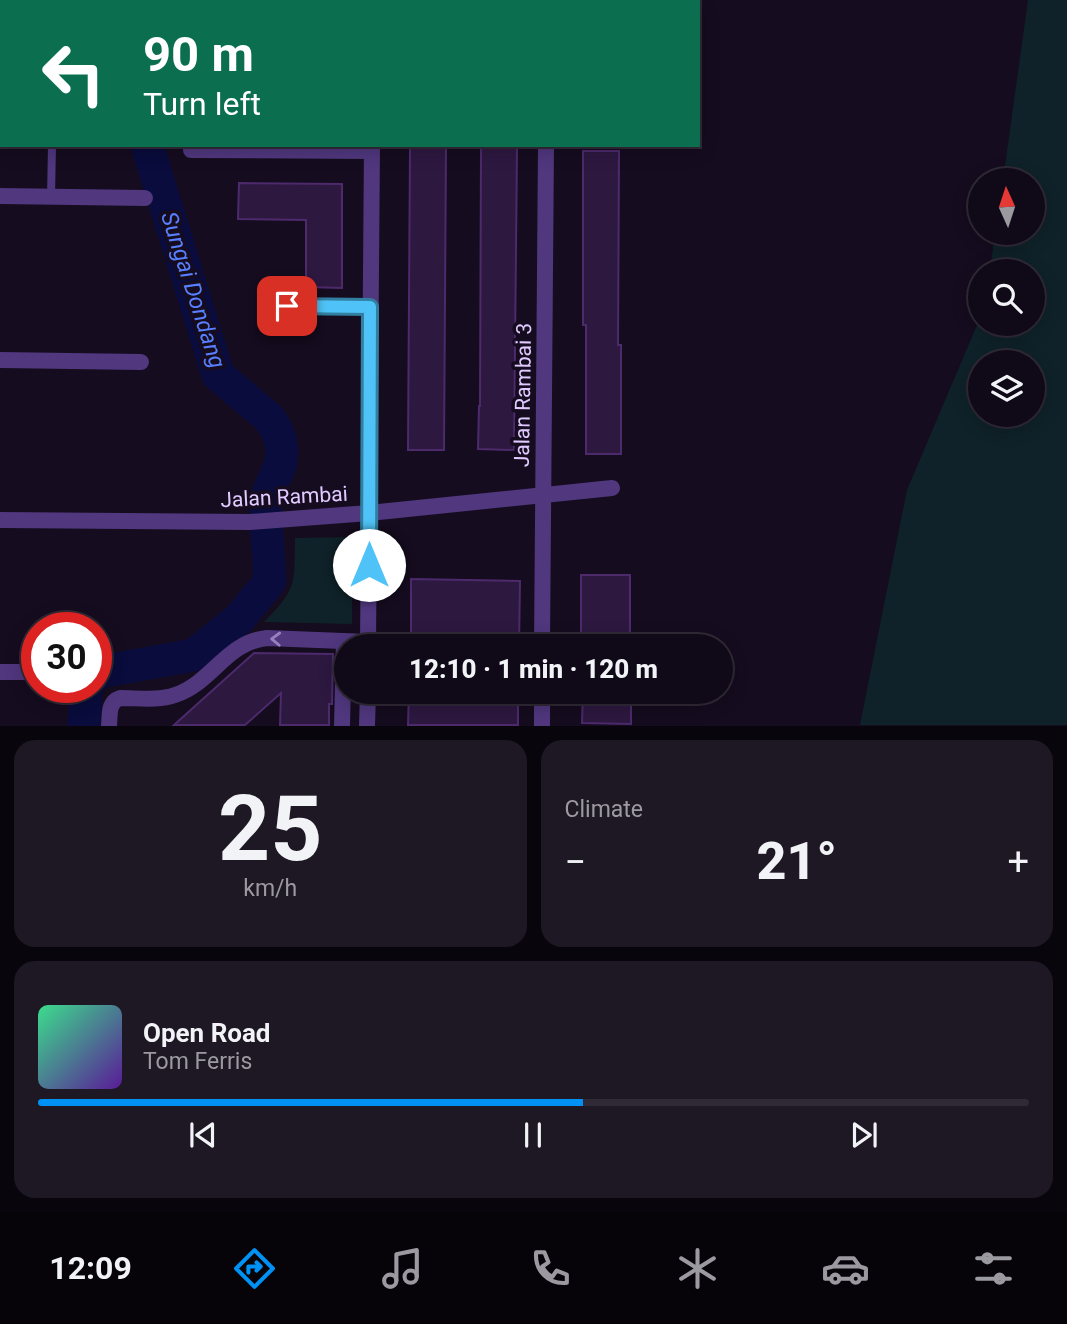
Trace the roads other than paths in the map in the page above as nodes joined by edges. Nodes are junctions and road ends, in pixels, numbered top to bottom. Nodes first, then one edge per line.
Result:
1 (52, 147) edge
2 (546, 147) edge
3 (372, 148) edge
4 (191, 150) dead end
5 (0, 196) edge
6 (51, 197) junction
7 (145, 198) dead end
8 (287, 306) dead end
9 (370, 307) junction
10 (0, 359) edge
11 (141, 362) dead end
12 (611, 488) dead end
13 (543, 495) junction
14 (369, 513) junction
15 (0, 520) edge
16 (368, 634) edge
17 (542, 634) edge
18 (334, 641) edge
19 (0, 672) edge
20 (21, 672) edge
21 (343, 704) edge
22 (368, 704) edge
23 (542, 704) edge
24 (109, 726) edge
25 (342, 726) edge
26 (368, 726) edge
27 (542, 726) edge

1 - 6 lane
2 - 13 street, Jalan Rambai 3
3 - 4 street
3 - 9 street
5 - 6 street
6 - 7 street
8 - 9 lane
9 - 14 street
10 - 11 street
12 - 13 street, Jalan Rambai
13 - 14 street, Jalan Rambai
13 - 17 street, Jalan Rambai 3
14 - 15 street, Jalan Rambai
14 - 16 street
18 -> 24 street
19 - 20 street
21 - 25 street
22 - 26 street
23 - 27 street

